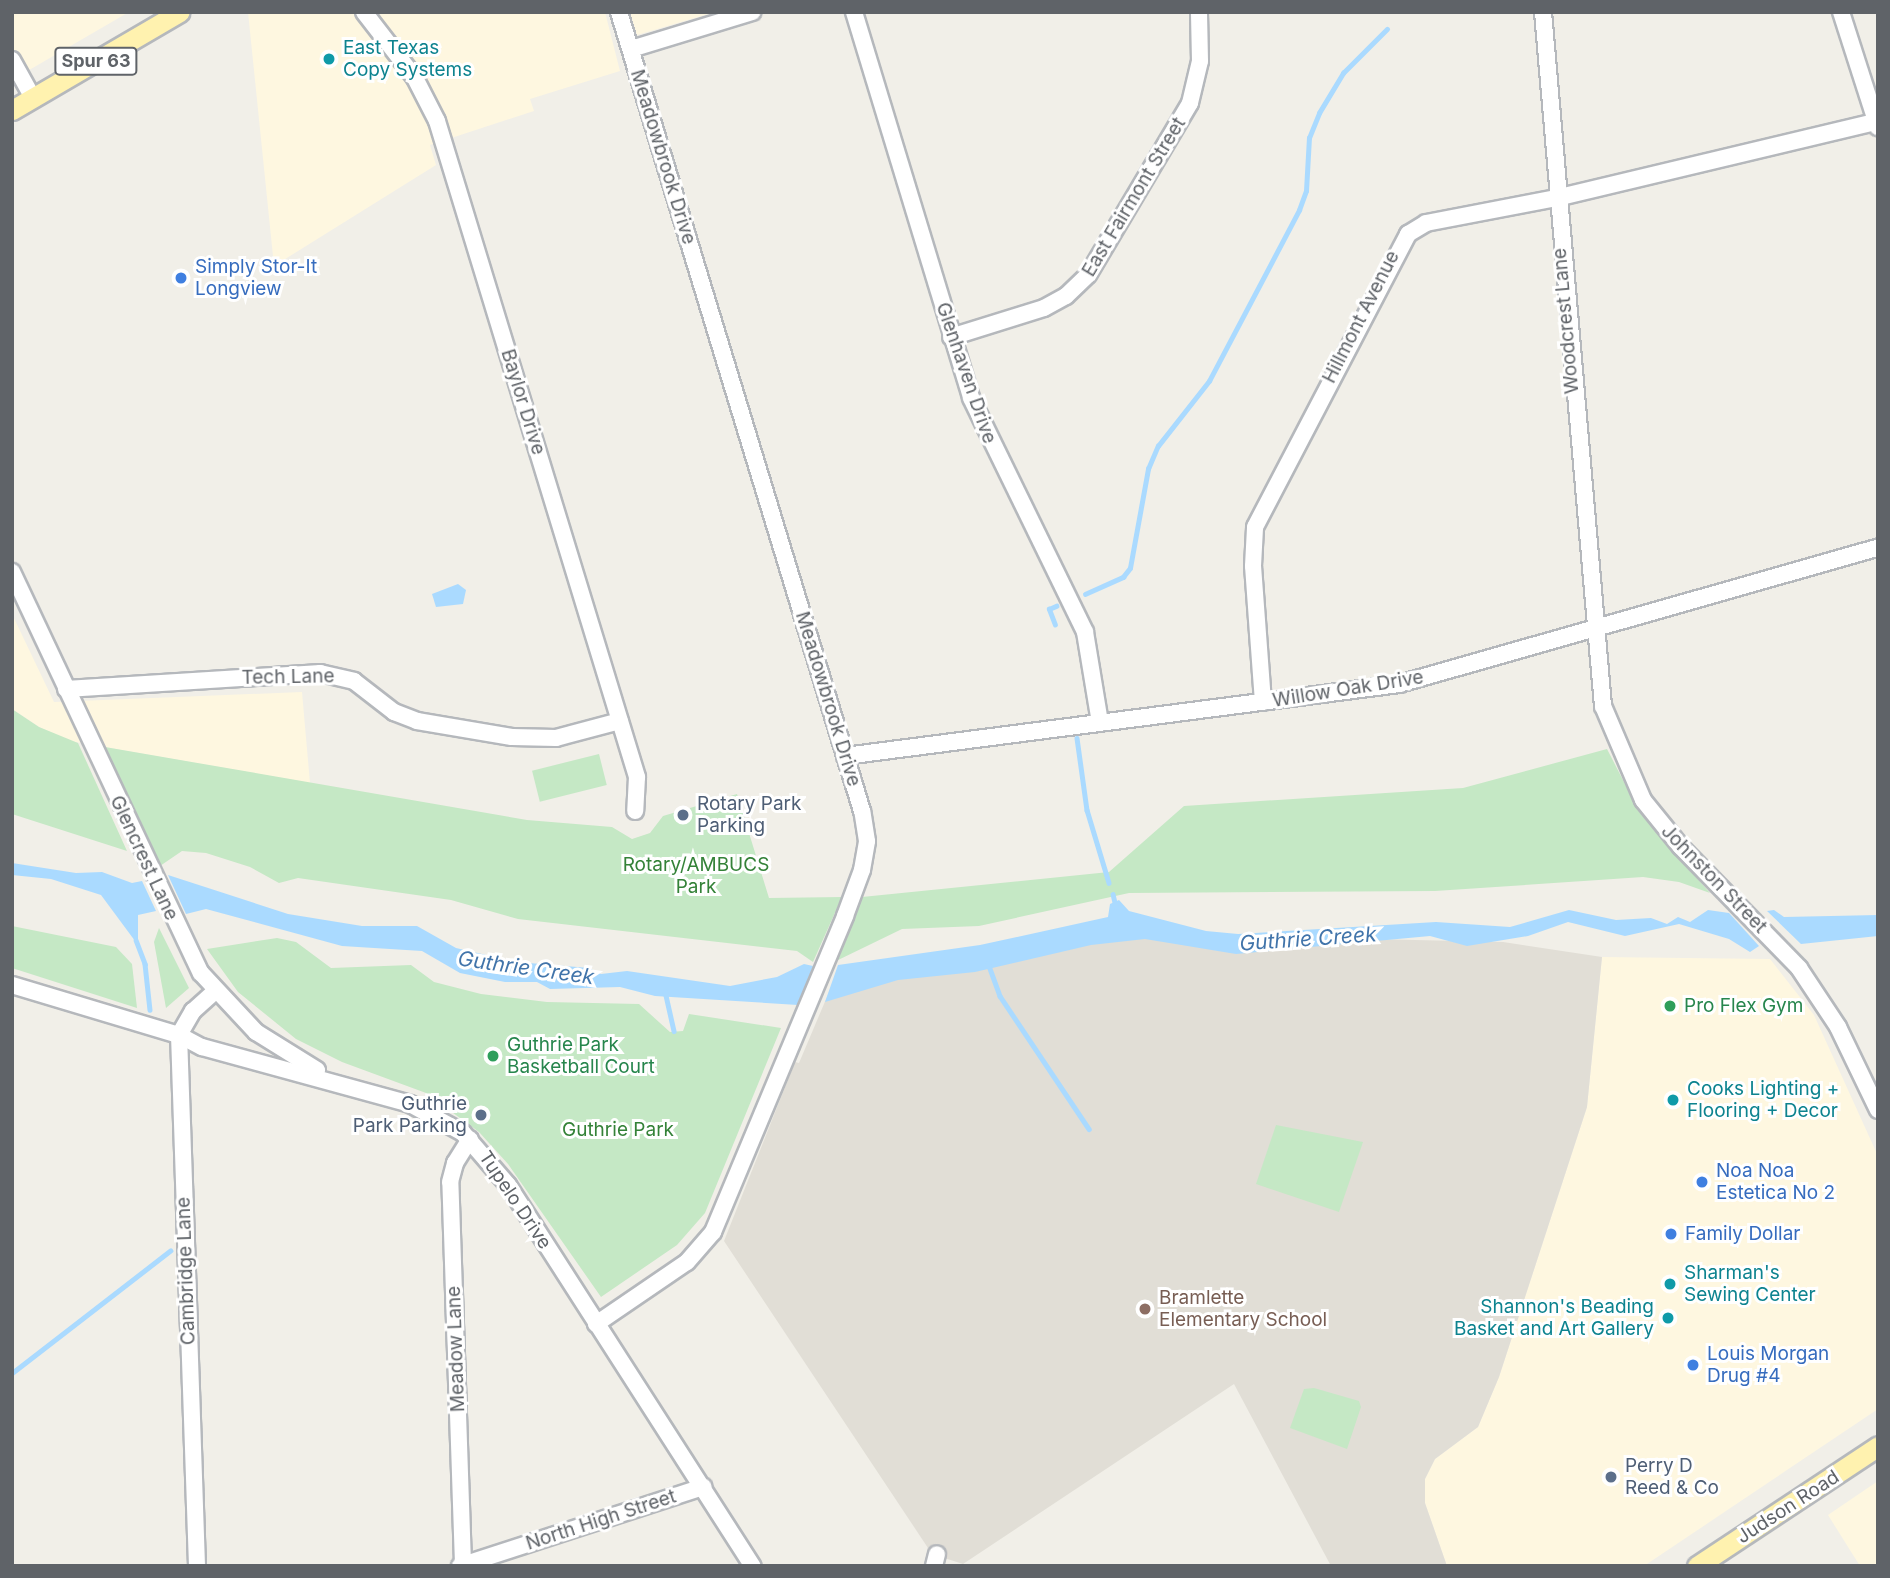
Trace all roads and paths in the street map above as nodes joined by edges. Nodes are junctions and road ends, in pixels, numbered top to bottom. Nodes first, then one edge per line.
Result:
1 (180, 12) edge
2 (364, 12) edge
3 (619, 12) edge
4 (752, 12) edge
5 (854, 12) edge
6 (1199, 12) edge
7 (1543, 12) edge
8 (1841, 12) edge
9 (631, 49) junction
10 (12, 60) edge
11 (33, 98) junction
12 (12, 110) edge
13 (1877, 125) edge
14 (1556, 198) junction
15 (951, 337) junction
16 (1878, 548) edge
17 (12, 572) edge
18 (1593, 630) junction
19 (66, 689) junction
20 (1263, 702) junction
21 (620, 722) junction
22 (1100, 723) junction
23 (845, 756) junction
24 (635, 811) dead end
25 (12, 985) edge
26 (215, 991) junction
27 (178, 1034) junction
28 (348, 1084) junction
29 (1878, 1110) edge
30 (470, 1139) junction
31 (596, 1324) junction
32 (1878, 1446) edge
33 (703, 1487) junction
34 (462, 1565) edge
35 (197, 1566) edge
36 (753, 1566) edge
37 (1697, 1566) edge

1 - 11 main road, Spur 63
2 - 21 street, Baylor Drive
3 - 9 street, Meadowbrook Drive
4 - 9 street
5 - 15 street, Glenhaven Drive
6 - 15 street, East Fairmont Street
7 - 14 street, Woodcrest Lane
8 - 13 street
9 - 23 street, Meadowbrook Drive
10 - 11 street
11 - 12 main road, Spur 63
13 - 14 street, Hillmont Avenue
14 - 18 street, Woodcrest Lane
14 - 20 street, Hillmont Avenue
15 - 22 street, Glenhaven Drive
16 - 18 street, Willow Oak Drive
17 - 19 street, Glencrest Lane
18 - 20 street, Willow Oak Drive
18 - 29 street, Johnston Street
19 - 21 street, Tech Lane
19 - 26 street, Glencrest Lane
20 - 22 street, Willow Oak Drive
21 - 24 street, Baylor Drive
22 - 23 street, Willow Oak Drive
23 - 31 street, Meadowbrook Drive
25 - 27 street, Tupelo Drive
26 - 27 street
26 - 28 street, Glencrest Lane
27 - 28 street, Tupelo Drive
27 - 35 street, Cambridge Lane
28 - 30 street, Tupelo Drive
30 - 31 street, Tupelo Drive
30 - 34 street, Meadow Lane
31 - 33 street, Tupelo Drive
32 - 37 main road, Judson Road
33 - 34 street, North High Street
33 - 36 street, Tupelo Drive

